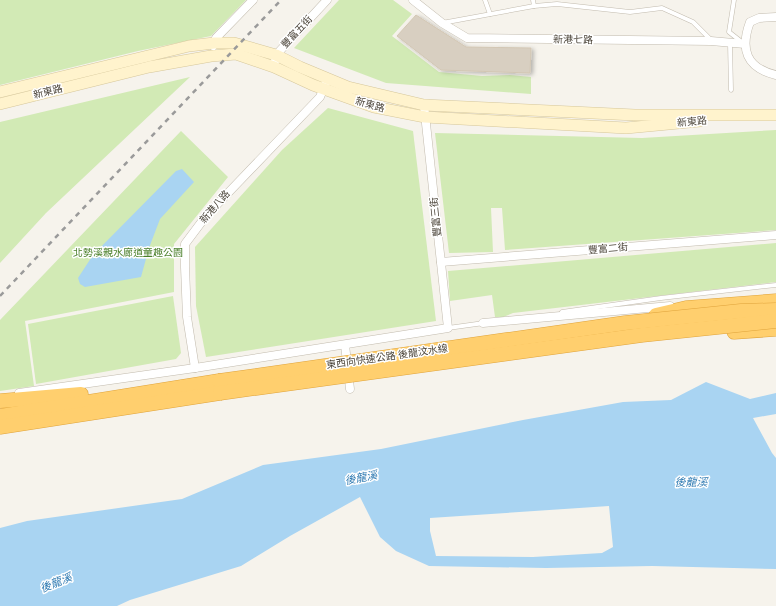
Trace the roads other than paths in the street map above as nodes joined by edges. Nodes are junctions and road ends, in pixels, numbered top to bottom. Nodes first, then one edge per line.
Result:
1 (253, 0) edge
2 (326, 0) edge
3 (413, 0) edge
4 (485, 0) edge
5 (532, 0) edge
6 (734, 0) edge
7 (534, 6) junction
8 (490, 14) junction
9 (776, 17) edge
10 (442, 23) junction
11 (711, 41) junction
12 (730, 42) junction
13 (214, 43) junction
14 (745, 44) junction
15 (276, 55) junction
16 (211, 56) junction
17 (274, 67) junction
18 (776, 75) edge
19 (325, 84) junction
20 (731, 90) dead end
21 (0, 92) edge
22 (0, 104) edge
23 (424, 105) junction
24 (753, 115) junction
25 (776, 115) edge
26 (426, 117) junction
27 (776, 235) edge
28 (441, 262) junction
29 (776, 285) edge
30 (776, 297) edge
31 (776, 301) edge
32 (776, 310) edge
33 (776, 321) edge
34 (625, 323) junction
35 (483, 324) junction
36 (448, 328) junction
37 (776, 328) edge
38 (642, 335) junction
39 (345, 345) junction
40 (195, 368) junction
41 (191, 386) junction
42 (219, 387) junction
43 (350, 390) dead end
44 (0, 396) edge
45 (0, 401) edge
46 (0, 416) edge
47 (0, 427) edge

1 - 13 street
2 - 15 street, 豐富五街
3 - 10 street, 新港七路
4 - 8 lane
5 - 7 lane
6 - 14 lane
7 - 8 lane
7 - 11 lane
8 - 10 lane
9 - 14 street
10 - 11 street, 新港七路
11 - 12 street, 新港七路
12 - 14 street, 新港七路
12 - 20 lane
13 - 15 main road, 新東路
13 - 16 street
13 - 21 main road, 新東路
14 - 18 street
15 - 17 street, 豐富五街
15 - 19 main road, 新東路
16 - 17 main road, 新東路
16 - 22 main road, 新東路
17 - 19 main road, 新東路
19 - 23 main road, 新東路
19 - 26 main road, 新東路
19 - 40 street, 新港八路
23 - 24 main road, 新東路
23 - 26 street, 豐富三街
24 - 25 main road, 新東路
24 - 26 main road, 新東路
26 - 28 street, 豐富三街
27 - 28 street, 豐富二街
28 - 36 street, 豐富三街
29 - 35 lane
30 - 35 street
31 - 34 highway, bridge
32 - 34 highway, 東西向快速公路 後龍汶水線, bridge
33 - 38 highway, 東西向快速公路 後龍汶水線, bridge
34 - 42 highway, 東西向快速公路 後龍汶水線, bridge
35 - 36 lane
36 - 39 street
37 - 38 highway, bridge
38 - 42 highway, 東西向快速公路 後龍汶水線, bridge
39 - 40 street
39 - 43 street
40 - 44 street
41 - 42 highway, 東西向快速公路 後龍汶水線
41 - 45 highway
41 - 46 highway, 東西向快速公路 後龍汶水線
42 - 47 highway, 東西向快速公路 後龍汶水線

